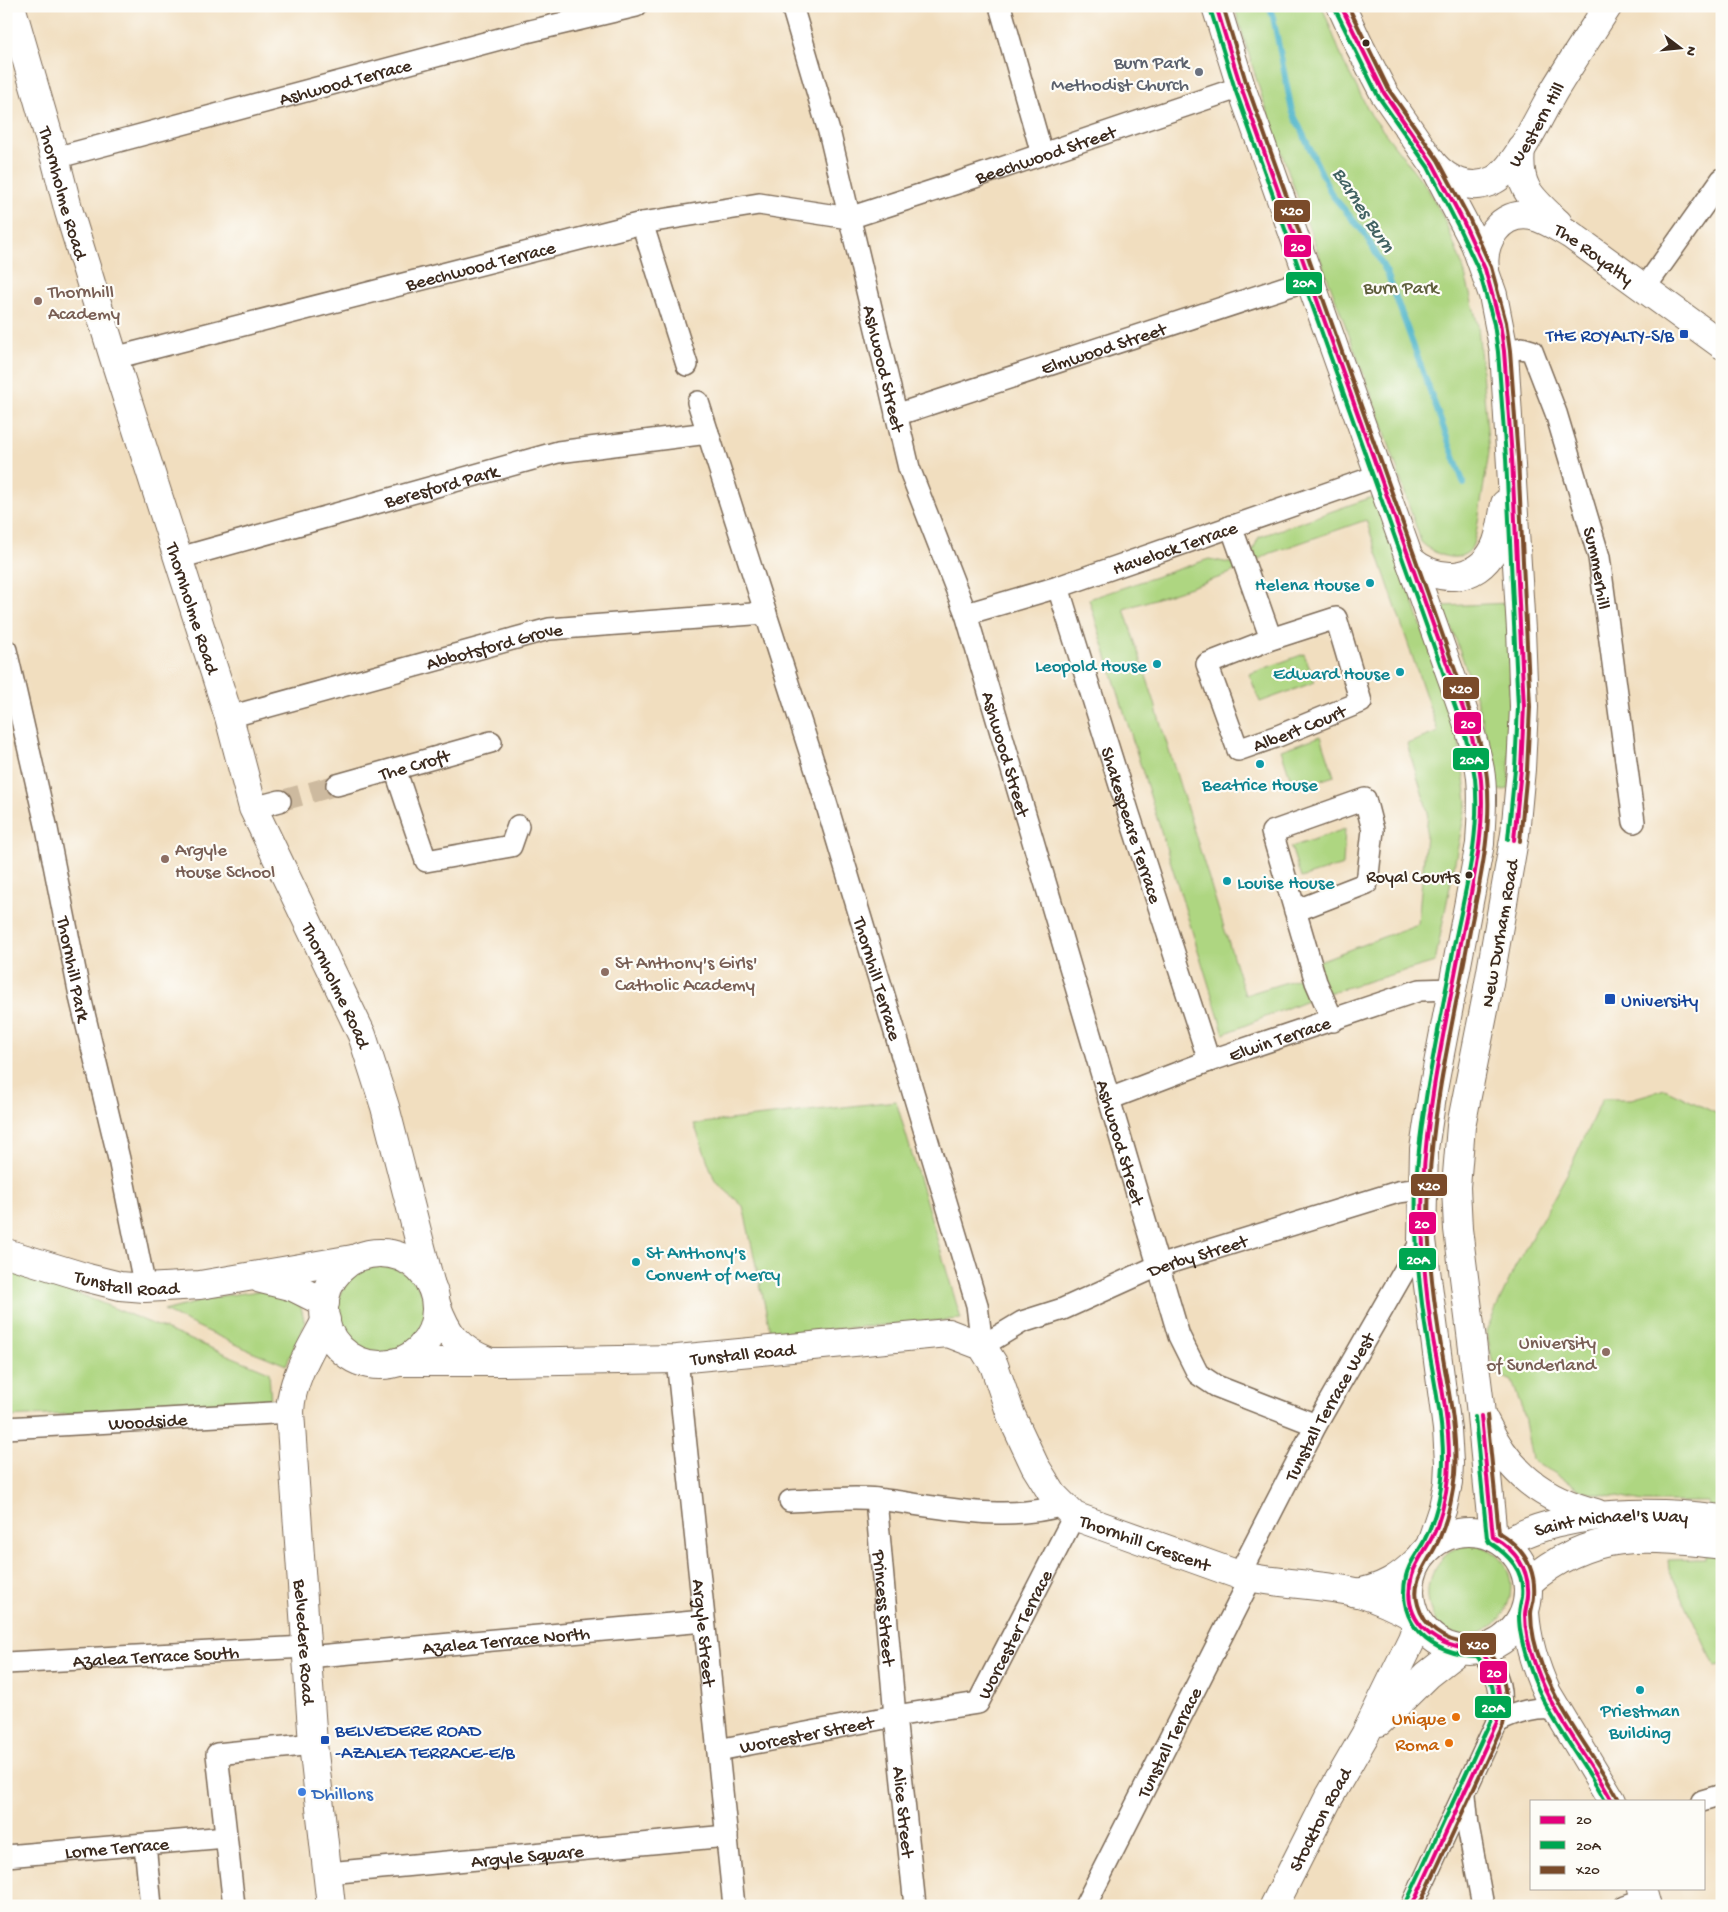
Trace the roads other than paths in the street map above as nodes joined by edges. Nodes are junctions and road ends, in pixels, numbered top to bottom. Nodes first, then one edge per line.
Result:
1 (12, 6) edge
2 (636, 6) edge
3 (792, 6) edge
4 (1000, 6) edge
5 (1216, 6) edge
6 (1341, 6) edge
7 (1608, 6) edge
8 (1241, 87) junction
9 (1521, 148) junction
10 (1042, 154) junction
11 (55, 158) junction
12 (1433, 164) junction
13 (1722, 179) edge
14 (849, 218) junction
15 (642, 223) junction
16 (1571, 235) junction
17 (1485, 269) junction
18 (1310, 279) junction
19 (1644, 289) junction
20 (1722, 345) edge
21 (1504, 350) junction
22 (114, 358) junction
23 (687, 365) dead end
24 (698, 402) dead end
25 (896, 414) junction
26 (708, 433) junction
27 (1512, 458) junction
28 (1380, 475) junction
29 (1231, 526) junction
30 (179, 558) junction
31 (1410, 560) junction
32 (1058, 587) junction
33 (766, 613) junction
34 (966, 614) junction
35 (1271, 639) junction
36 (6, 650) edge
37 (229, 717) junction
38 (490, 742) dead end
39 (395, 769) junction
40 (337, 785) tunnel mouth
41 (280, 801) tunnel mouth
42 (253, 808) junction
43 (1634, 822) dead end
44 (518, 826) dead end
45 (1295, 911) junction
46 (1453, 989) junction
47 (1333, 1021) junction
48 (1209, 1061) junction
49 (1109, 1099) junction
50 (1422, 1189) junction
51 (407, 1195) junction
52 (1422, 1240) junction
53 (6, 1253) edge
54 (362, 1256) junction
55 (1158, 1266) junction
56 (251, 1277) junction
57 (145, 1288) junction
58 (434, 1295) junction
59 (325, 1312) junction
60 (982, 1346) junction
61 (356, 1359) junction
62 (677, 1360) junction
63 (397, 1362) junction
64 (502, 1362) junction
65 (297, 1378) junction
66 (1480, 1405) junction
67 (290, 1412) junction
68 (1316, 1425) junction
69 (6, 1428) edge
70 (876, 1499) junction
71 (790, 1501) dead end
72 (1068, 1510) junction
73 (1604, 1516) junction
74 (1722, 1519) edge
75 (1498, 1540) junction
76 (1722, 1545) edge
77 (1424, 1553) junction
78 (1250, 1578) junction
79 (1528, 1583) junction
80 (1348, 1591) junction
81 (1525, 1612) junction
82 (1417, 1620) junction
83 (704, 1622) junction
84 (1470, 1650) junction
85 (307, 1652) junction
86 (6, 1663) edge
87 (1558, 1709) junction
88 (894, 1716) junction
89 (1497, 1722) junction
90 (1365, 1735) junction
91 (313, 1744) junction
92 (718, 1750) junction
93 (1465, 1794) junction
94 (1722, 1795) edge
95 (1611, 1800) edge
96 (1705, 1800) edge
97 (727, 1836) junction
98 (226, 1837) junction
99 (145, 1844) junction
100 (6, 1856) edge
101 (328, 1873) junction
102 (151, 1906) edge
103 (234, 1906) edge
104 (331, 1906) edge
105 (734, 1906) edge
106 (915, 1906) edge
107 (1085, 1906) edge
108 (1274, 1906) edge
109 (1412, 1906) edge
110 (1483, 1906) edge

1 - 11 main road, Thornholme Road
2 - 11 street, Ashwood Terrace
3 - 14 street, Ashwood Street
4 - 10 street
5 - 8 main road
6 - 12 main road, New Durham Road
7 - 9 main road, Western Hill
8 - 10 street, Beechwood Street
8 - 18 main road
9 - 12 main road, Western Hill
9 - 16 main road
10 - 14 street, Beechwood Street
11 - 22 main road, Thornholme Road
12 - 17 main road, New Durham Road
13 - 19 street
14 - 15 street, Beechwood Terrace
14 - 25 street, Ashwood Street
15 - 22 street, Beechwood Terrace
15 - 23 street
16 - 17 main road, The Royalty
16 - 19 main road, The Royalty
17 - 21 main road, New Durham Road
18 - 25 street, Elmwood Street
18 - 28 main road
19 - 20 main road, The Royalty
21 - 27 main road, New Durham Road
21 - 43 street, Summerhill
22 - 30 main road, Thornholme Road
24 - 26 street, Thornhill Terrace
25 - 34 street, Ashwood Street
26 - 30 street, Beresford Park
26 - 33 street, Thornhill Terrace
27 - 31 main road
27 - 66 main road, New Durham Road
28 - 29 street, Havelock Terrace
28 - 31 main road
29 - 32 street, Havelock Terrace
29 - 35 street
30 - 37 main road, Thornholme Road
31 - 46 main road
32 - 34 street, Havelock Terrace
32 - 48 street, Shakespeare Terrace
33 - 37 street, Abbotsford Grove
33 - 60 street, Thornhill Terrace
34 - 49 street, Ashwood Street
35 - 35 street, Albert Court
36 - 57 street, Thornhill Park
37 - 42 main road, Thornholme Road
38 - 39 street, The Croft
39 - 40 street, The Croft
39 - 44 street
41 - 42 street
42 - 51 main road, Thornholme Road
45 - 45 street
45 - 47 street
46 - 47 street, Elwin Terrace
46 - 50 main road
47 - 48 street, Elwin Terrace
48 - 49 street, Elwin Terrace
49 - 55 street, Ashwood Street
50 - 52 main road
50 - 55 street, Derby Street
51 - 54 main road, Thornholme Road
51 - 58 main road, Thornholme Road
52 - 68 street, Tunstall Terrace West
52 - 77 main road
53 - 57 main road, Tunstall Road
54 - 56 main road, Tunstall Road
54 - 58 main road
54 - 59 main road
55 - 60 street, Derby Street
55 - 68 street, Ashwood Street
56 - 57 main road, Tunstall Road
56 - 59 main road, Tunstall Road
58 - 63 main road
58 - 64 main road, Tunstall Road
59 - 61 main road
59 - 65 main road, Belvedere Road
60 - 62 main road, Tunstall Road
60 - 72 main road, Thornhill Crescent
61 - 63 main road
61 - 65 main road
62 - 64 main road, Tunstall Road
62 - 83 street, Argyle Street
63 - 64 main road, Tunstall Road
65 - 67 main road, Belvedere Road
66 - 73 main road
66 - 75 main road, New Durham Road
67 - 69 street, Woodside
67 - 85 main road, Belvedere Road
68 - 78 street, Tunstall Terrace West
70 - 71 street
70 - 72 street
70 - 88 street, Princess Street
72 - 78 main road, Thornhill Crescent
72 - 88 street, Worcester Terrace
73 - 74 main road, Saint Michael's Way
73 - 75 main road, Saint Michael's Way
75 - 77 main road
75 - 79 main road
76 - 79 main road, Saint Michael's Way
77 - 80 main road
77 - 82 main road
78 - 80 main road
78 - 107 street, Tunstall Terrace
79 - 81 main road
80 - 82 main road
81 - 84 main road
81 - 87 main road
82 - 84 main road
82 - 90 main road, Stockton Road
83 - 85 street, Azalea Terrace North
83 - 92 street, Argyle Street
84 - 89 street
84 - 90 main road, Stockton Road
85 - 86 street, Azalea Terrace South
85 - 91 main road, Belvedere Road
87 - 89 street
87 - 95 main road
88 - 92 street, Worcester Street
88 - 106 street, Alice Street
89 - 93 street
90 - 108 main road, Stockton Road
91 - 98 street
91 - 101 main road, Belvedere Road
92 - 97 street, Argyle Street
93 - 109 street
93 - 110 street
94 - 96 street
97 - 101 street, Argyle Square
97 - 105 street, Argyle Street
98 - 99 street, Lorne Terrace
98 - 103 street
99 - 100 street, Lorne Terrace
99 - 102 street
101 - 104 main road, Belvedere Road

